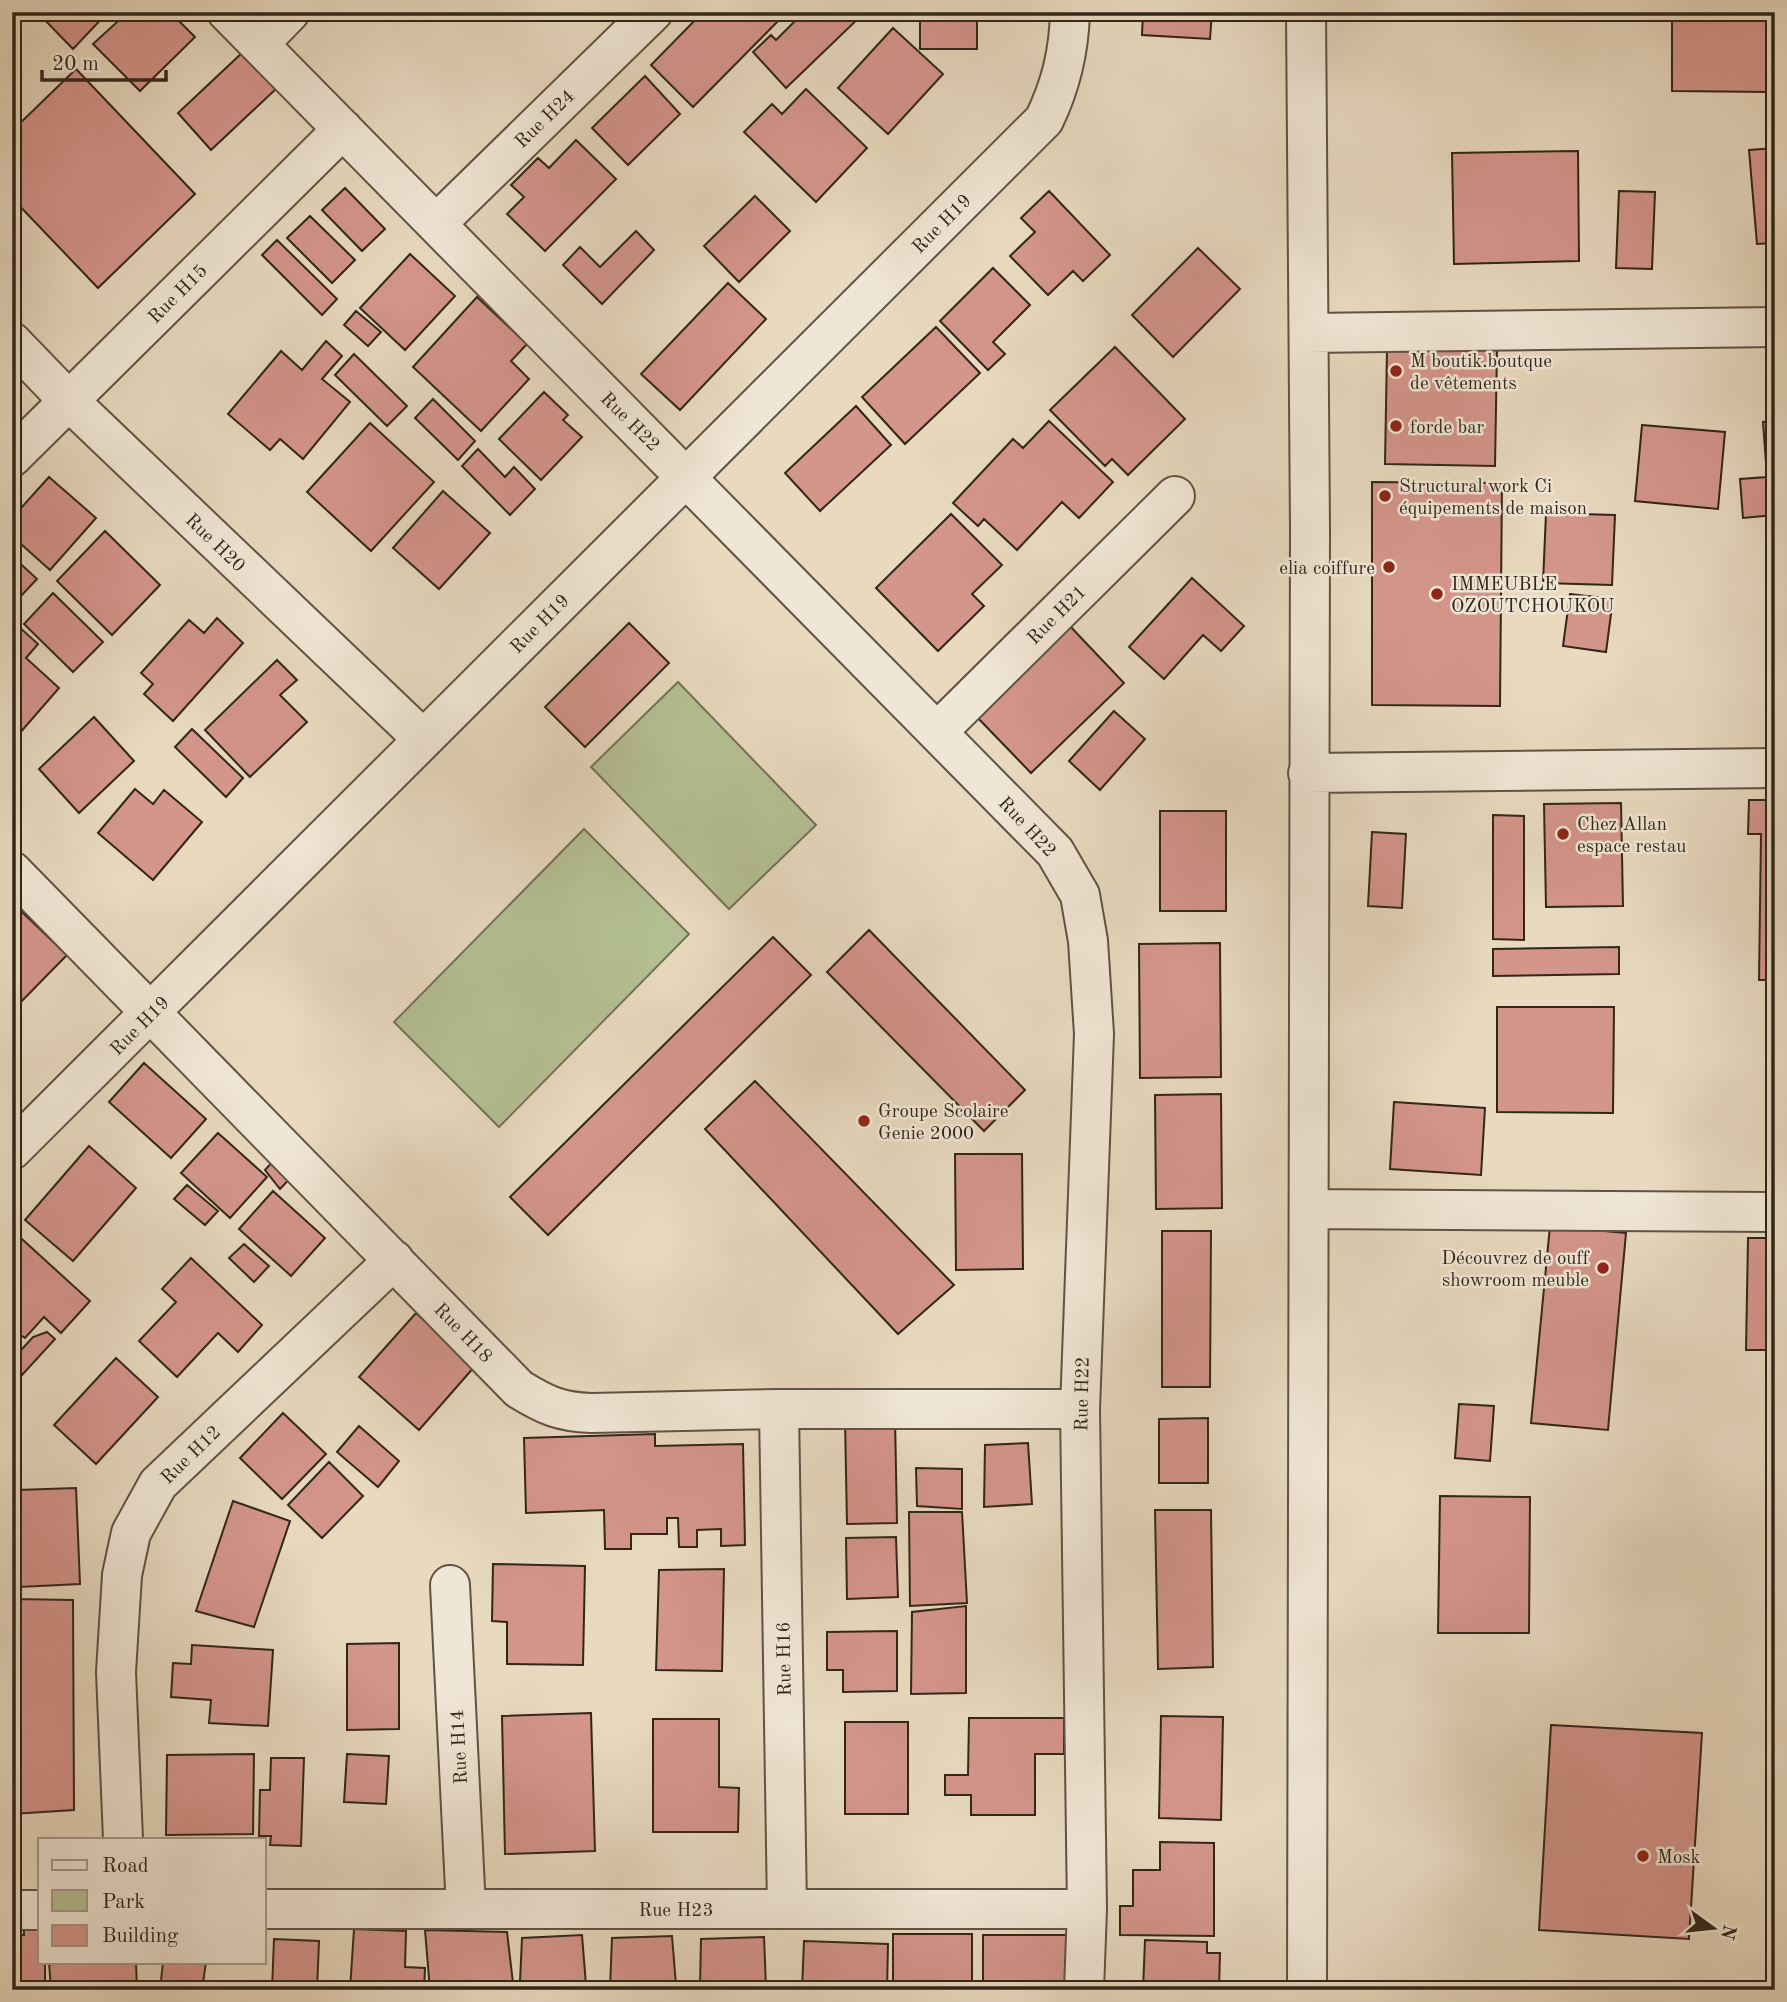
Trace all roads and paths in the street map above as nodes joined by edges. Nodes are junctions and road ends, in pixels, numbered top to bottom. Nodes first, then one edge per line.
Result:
1 (227, 12) edge
2 (290, 12) edge
3 (653, 12) edge
4 (1070, 12) edge
5 (1306, 12) edge
6 (259, 44) junction
7 (343, 130) junction
8 (436, 224) junction
9 (1775, 327) edge
10 (1309, 333) junction
11 (12, 342) edge
12 (68, 400) junction
13 (12, 457) edge
14 (686, 477) junction
15 (1175, 496) dead end
16 (937, 732) junction
17 (423, 739) junction
18 (1775, 768) edge
19 (1308, 773) junction
20 (12, 871) edge
21 (152, 1012) junction
22 (12, 1150) edge
23 (1308, 1209) junction
24 (1775, 1212) edge
25 (394, 1259) junction
26 (779, 1409) junction
27 (1080, 1409) junction
28 (450, 1585) dead end
29 (123, 1838) edge
30 (266, 1909) edge
31 (466, 1909) junction
32 (786, 1909) junction
33 (1087, 1909) junction
34 (12, 1910) edge
35 (38, 1910) edge
36 (1084, 1990) edge
37 (1307, 1990) edge

1 - 6 street, Rue H22
2 - 6 street
3 - 8 street, Rue H24
4 - 14 street, Rue H19
5 - 10 street
6 - 7 street, Rue H22
7 - 8 street, Rue H22
7 - 12 street, Rue H15
8 - 14 street, Rue H22
9 - 10 street
10 - 19 street
11 - 12 street, Rue H20
12 - 13 street, Rue H15
12 - 17 street, Rue H20
14 - 16 street, Rue H22
14 - 17 street, Rue H19
15 - 16 street, Rue H21
16 - 27 street, Rue H22
17 - 21 street, Rue H19
18 - 19 street
19 - 23 street
20 - 21 street, Rue H18
21 - 22 street, Rue H19
21 - 25 street, Rue H18
23 - 24 street
23 - 37 street
25 - 26 street, Rue H18
25 - 29 street, Rue H12
26 - 27 street, Rue H18
26 - 32 street, Rue H16
27 - 33 street, Rue H22
28 - 31 street, Rue H14
30 - 31 street, Rue H23
31 - 32 street, Rue H23
32 - 33 street, Rue H23
33 - 36 street, Rue H22
34 - 35 street

